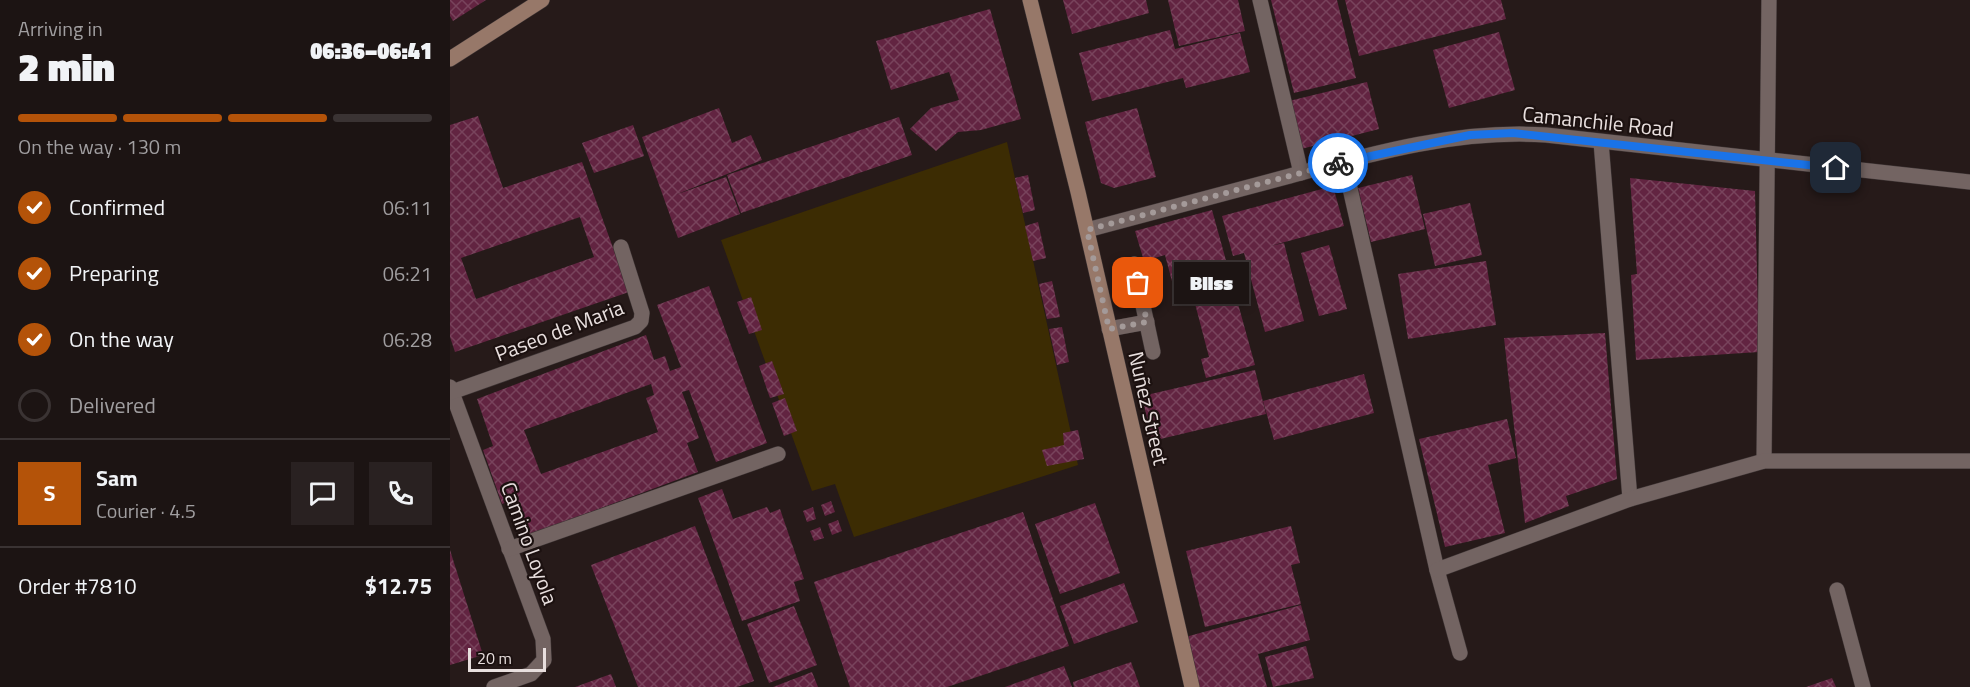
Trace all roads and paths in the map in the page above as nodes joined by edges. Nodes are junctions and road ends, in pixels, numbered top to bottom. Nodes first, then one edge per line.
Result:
1 (542, 0) edge
2 (1030, 0) edge
3 (1260, 0) edge
4 (1769, 0) edge
5 (450, 58) edge
6 (1601, 142) junction
7 (1344, 162) junction
8 (1768, 162) junction
9 (1301, 173) junction
10 (1970, 182) edge
11 (1087, 230) junction
12 (621, 247) dead end
13 (1134, 264) dead end
14 (1147, 322) junction
15 (1109, 329) junction
16 (1153, 352) dead end
17 (451, 390) edge
18 (778, 454) dead end
19 (1764, 462) junction
20 (1970, 462) edge
21 (1630, 499) junction
22 (509, 549) junction
23 (1437, 570) junction
24 (1836, 590) dead end
25 (1460, 653) dead end
26 (494, 687) edge
27 (1192, 687) edge
28 (1863, 687) edge

1 - 5 main road
2 - 11 main road, Nuñez Street
3 - 9 street
4 - 8 street
6 - 7 street, Camanchile Road
6 - 8 street, Camanchile Road
6 - 21 street
7 - 9 street, Camanchile Road
7 - 23 street
8 - 10 street, Camanchile Road
8 - 19 street
9 - 11 street, Camanchile Road
11 - 15 main road, Nuñez Street
12 - 17 street, Paseo de Maria
13 - 14 street
14 - 15 street
14 - 16 street
15 - 27 main road, Nuñez Street
17 - 22 street, Camino Loyola
18 - 22 street
19 - 20 street
19 - 21 street
21 - 23 street
22 - 26 street, Camino Loyola
23 - 25 street
24 - 28 street

